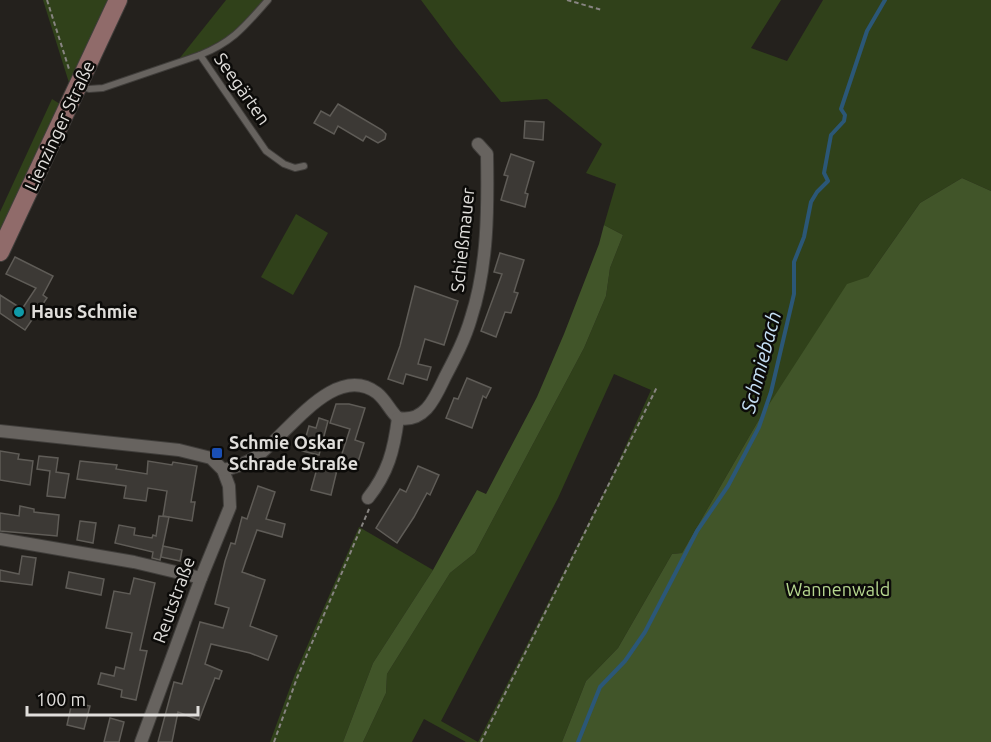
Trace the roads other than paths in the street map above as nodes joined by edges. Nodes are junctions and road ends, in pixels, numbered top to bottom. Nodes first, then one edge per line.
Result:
1 (118, 0) edge
2 (268, 0) edge
3 (200, 55) junction
4 (79, 86) junction
5 (478, 144) dead end
6 (304, 166) dead end
7 (0, 252) edge
8 (398, 418) junction
9 (0, 430) edge
10 (223, 470) junction
11 (368, 498) road end
12 (0, 539) edge
13 (201, 578) junction
14 (141, 742) edge

1 - 4 street, Lienzinger Straße
2 - 3 lane
3 - 4 lane, Seegärten
3 - 6 lane, Seegärten
4 - 7 street, Lienzinger Straße
5 - 8 street, Schießmauer
8 - 10 street
8 - 11 street
9 - 10 street
10 - 13 street, Reutstraße
12 - 13 street
13 - 14 street, Reutstraße

